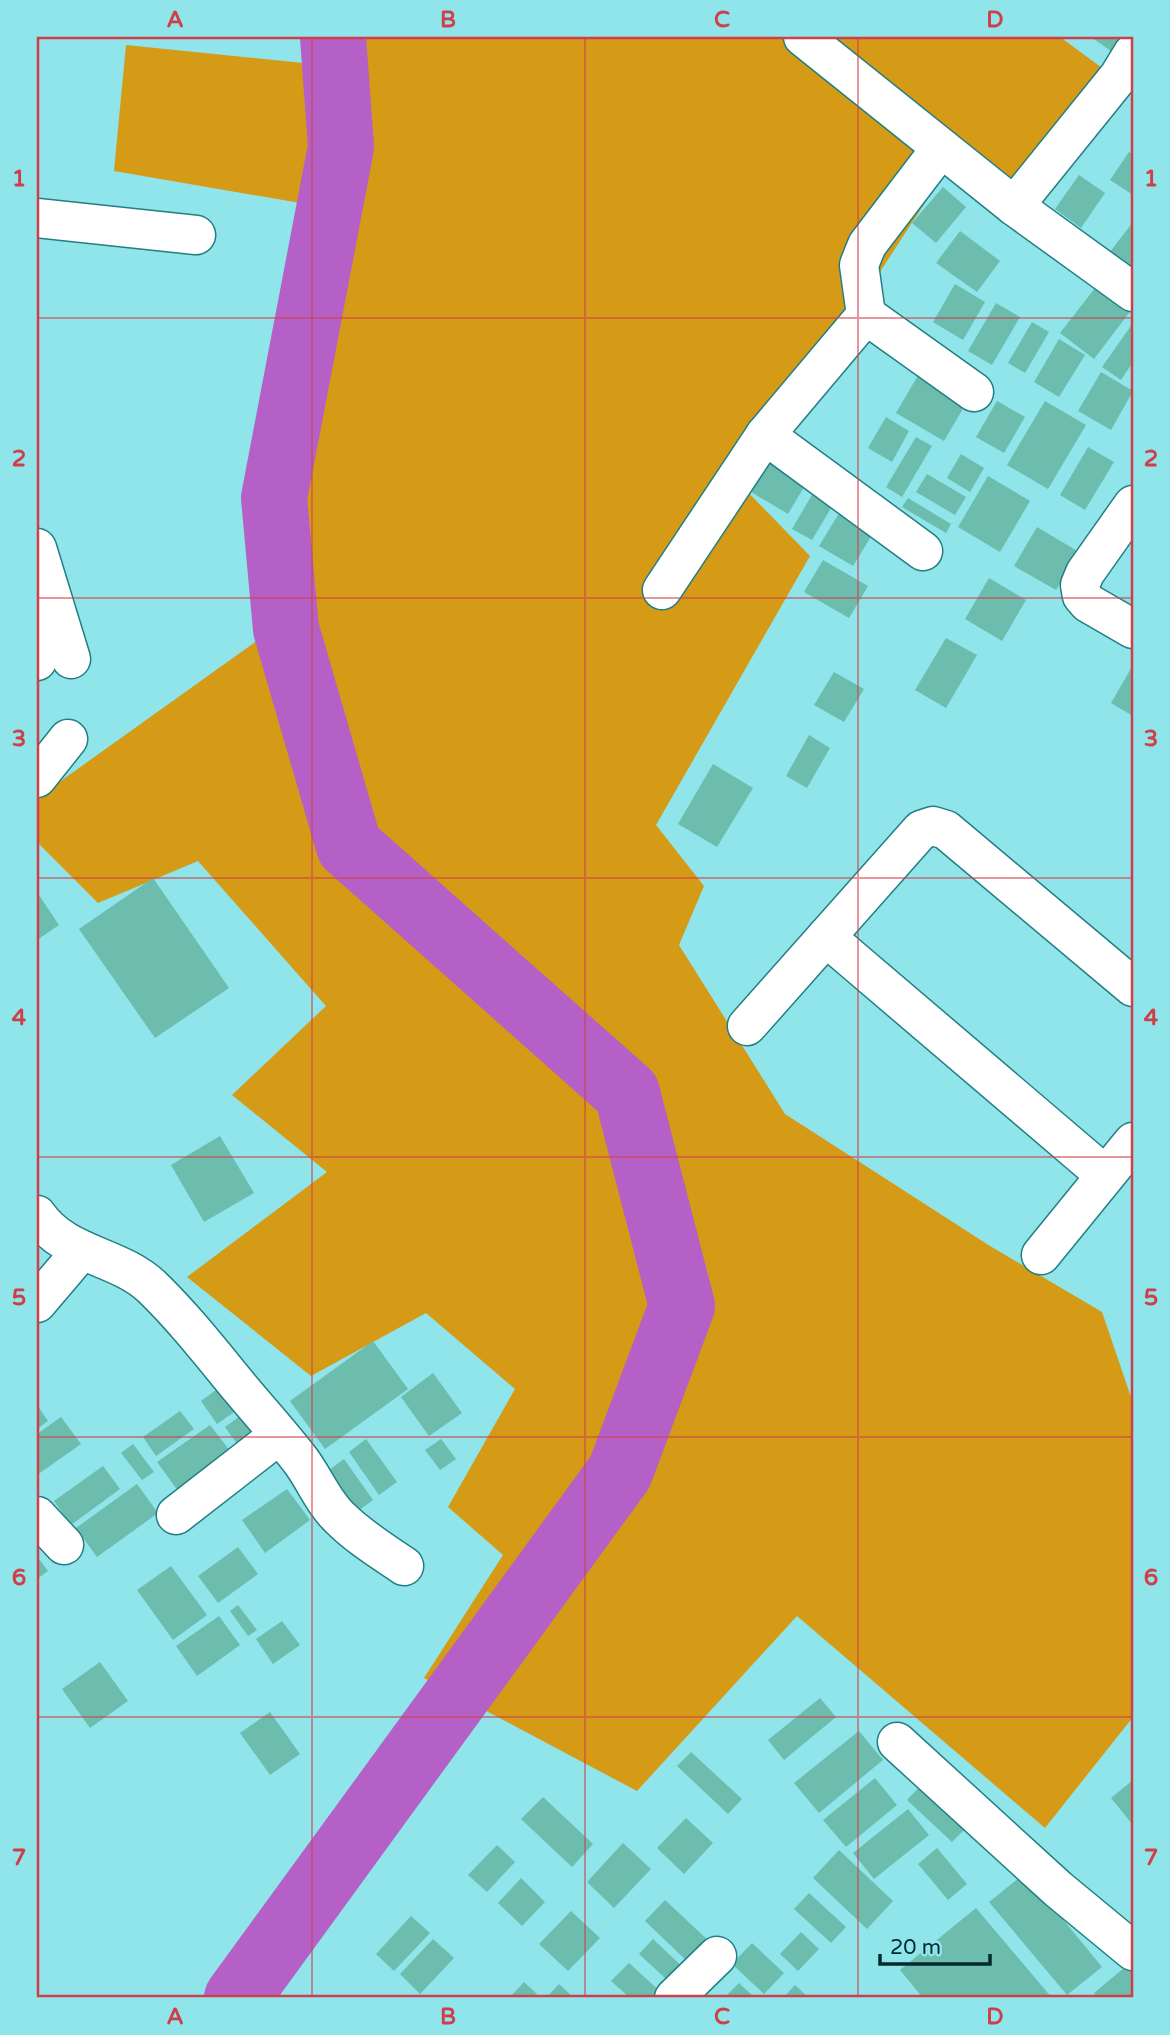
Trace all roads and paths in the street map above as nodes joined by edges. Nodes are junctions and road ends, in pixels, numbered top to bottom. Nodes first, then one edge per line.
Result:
1 (803, 37) edge
2 (1133, 53) edge
3 (942, 148) junction
4 (1014, 206) junction
5 (37, 218) edge
6 (196, 235) dead end
7 (1133, 292) edge
8 (866, 315) junction
9 (974, 393) dead end
10 (765, 435) junction
11 (1133, 505) edge
12 (37, 548) edge
13 (923, 551) dead end
14 (662, 590) dead end
15 (1133, 629) edge
16 (37, 636) edge
17 (54, 660) edge
18 (68, 738) dead end
19 (37, 778) edge
20 (826, 937) junction
21 (1133, 987) edge
22 (747, 1026) dead end
23 (1133, 1142) edge
24 (1105, 1175) junction
25 (37, 1215) edge
26 (82, 1250) junction
27 (1041, 1255) dead end
28 (37, 1303) edge
29 (279, 1435) junction
30 (176, 1515) dead end
31 (37, 1516) edge
32 (64, 1545) dead end
33 (404, 1566) dead end
34 (897, 1742) dead end
35 (1133, 1951) edge
36 (717, 1956) dead end
37 (674, 1998) edge

1 - 3 street
2 - 4 street
3 - 4 street
3 - 8 street
4 - 7 street
5 - 6 street
8 - 9 street
8 - 10 street
10 - 13 street
10 - 14 street
11 - 15 street
12 - 17 street
16 - 17 street
18 - 19 street
20 - 21 street
20 - 22 street
20 - 24 street
23 - 24 street
24 - 27 street
25 - 26 street
26 - 28 street
26 - 29 street
29 - 30 street
29 - 33 street
31 - 32 street
34 - 35 street
36 - 37 street

